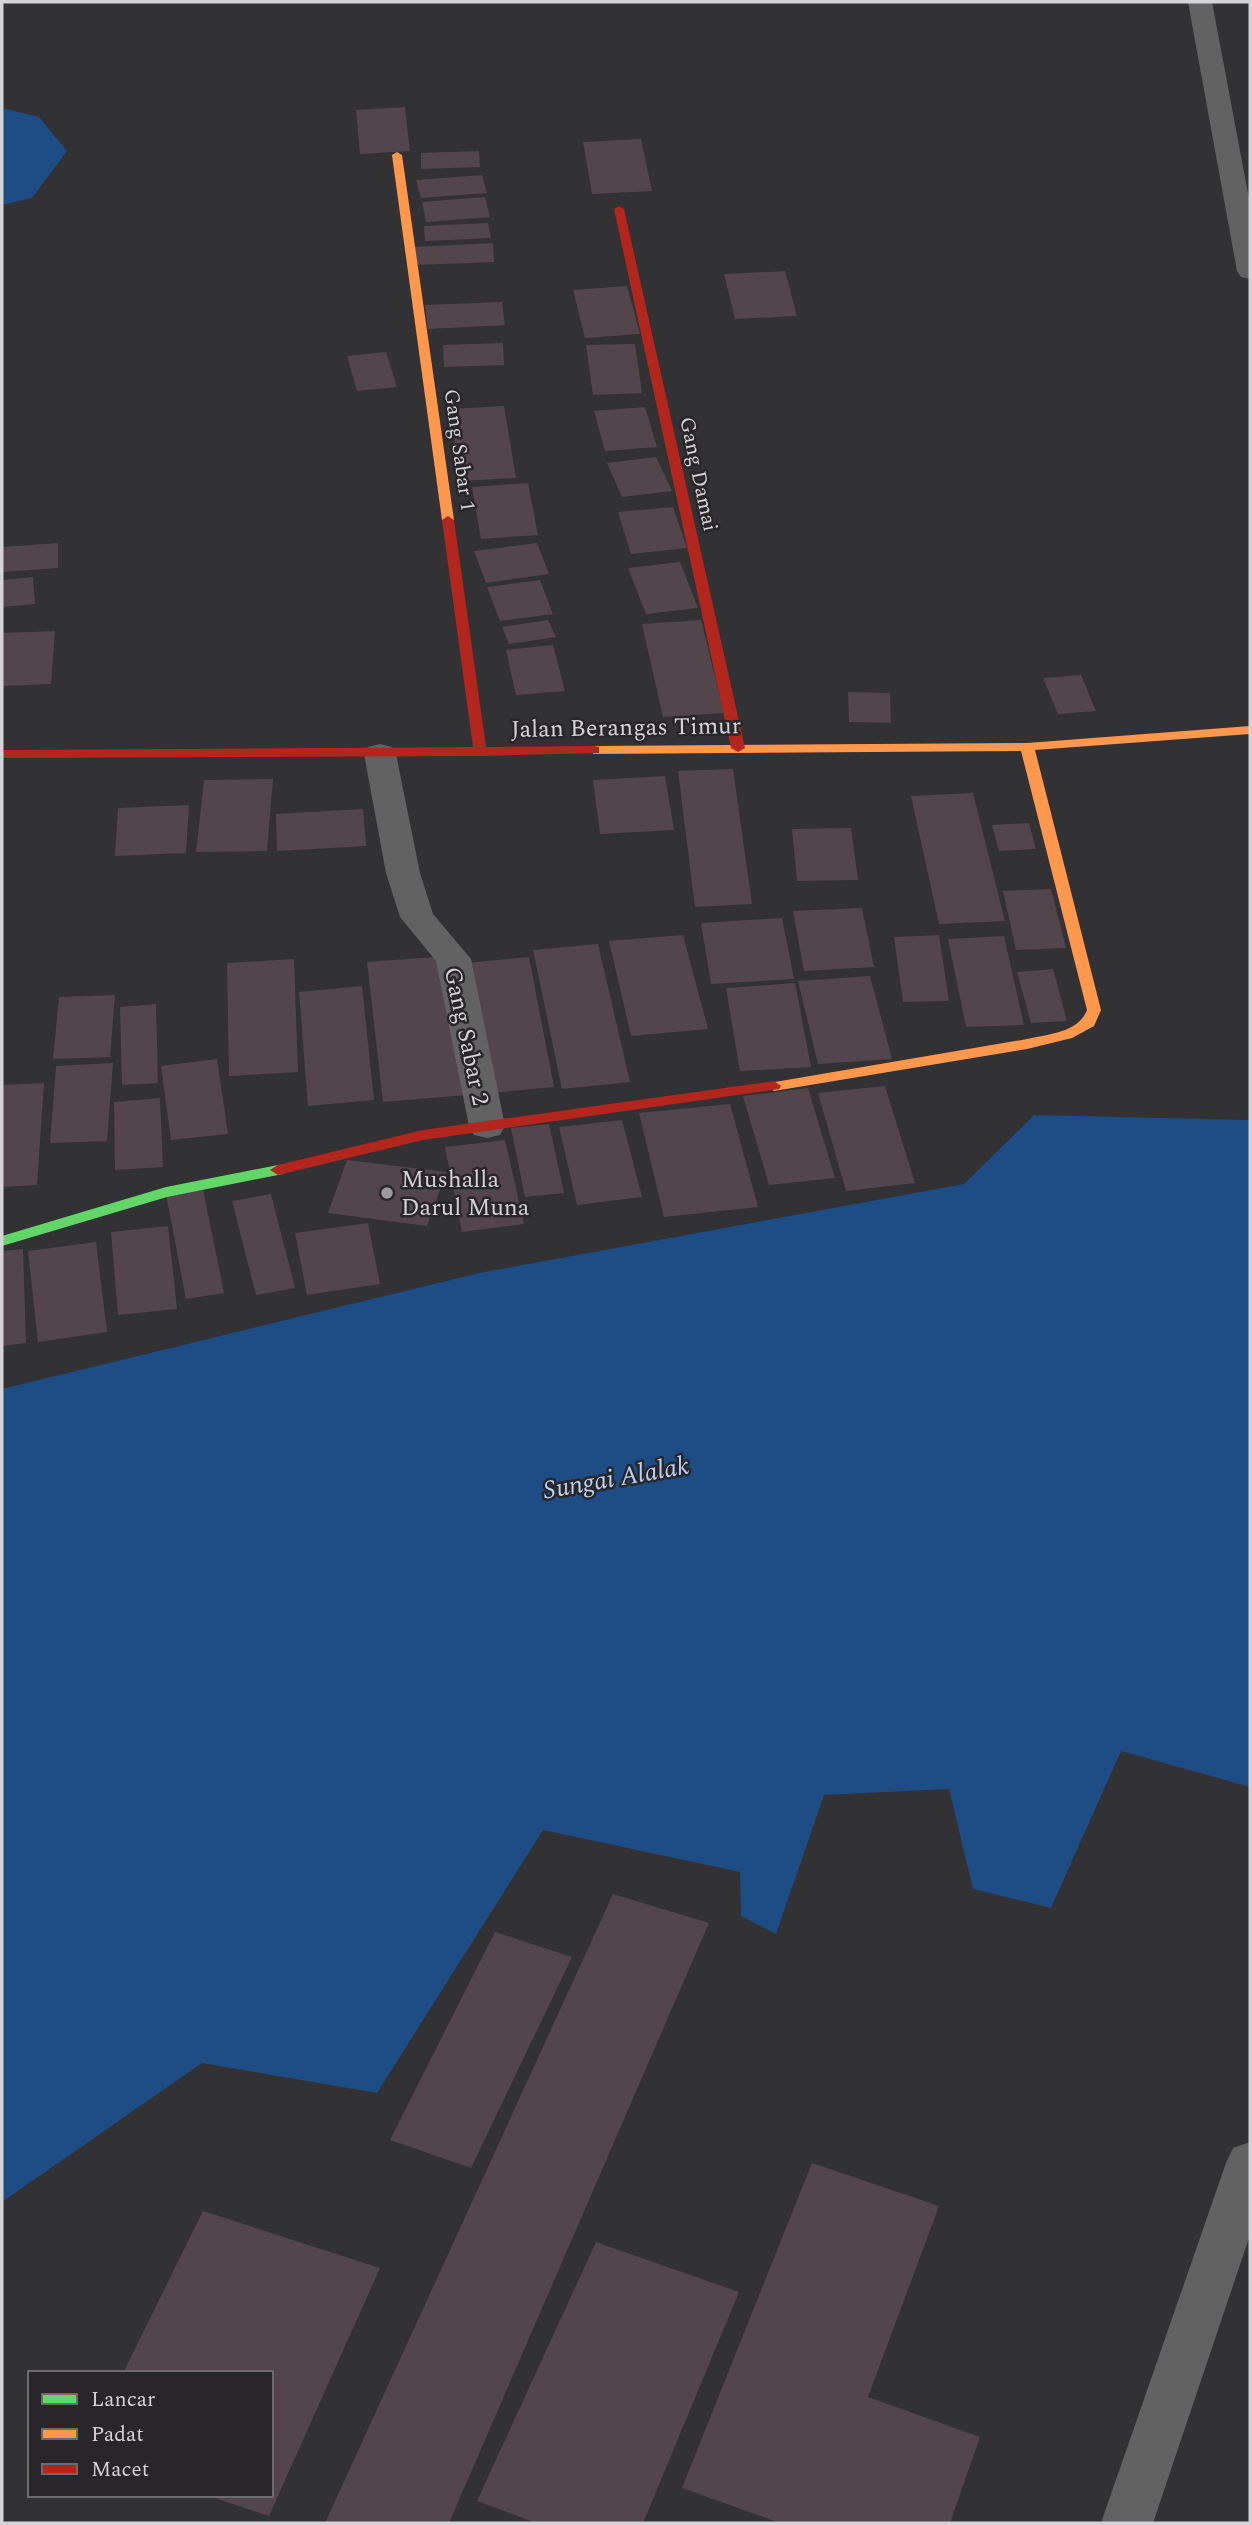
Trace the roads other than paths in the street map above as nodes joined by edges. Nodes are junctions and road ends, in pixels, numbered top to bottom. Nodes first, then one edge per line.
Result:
1 (1200, 2) edge
2 (397, 155) dead end
3 (619, 209) dead end
4 (1250, 271) edge
5 (1250, 730) edge
6 (1027, 747) junction
7 (738, 748) junction
8 (480, 752) junction
9 (2, 754) edge
10 (380, 754) junction
11 (487, 1126) junction
12 (2, 1241) edge
13 (1250, 2163) edge
14 (1127, 2523) edge

1 - 4 lane
2 - 8 street, Gang Sabar 1
3 - 7 street, Gang Damai
5 - 6 street, Jalan Berangas Timur
6 - 7 street, Jalan Berangas Timur
6 - 11 street
7 - 8 street, Jalan Berangas Timur
8 - 10 street, Jalan Berangas Timur
9 - 10 street, Jalan Berangas Timur
10 - 11 street, Gang Sabar 2
11 - 12 street
13 - 14 street

